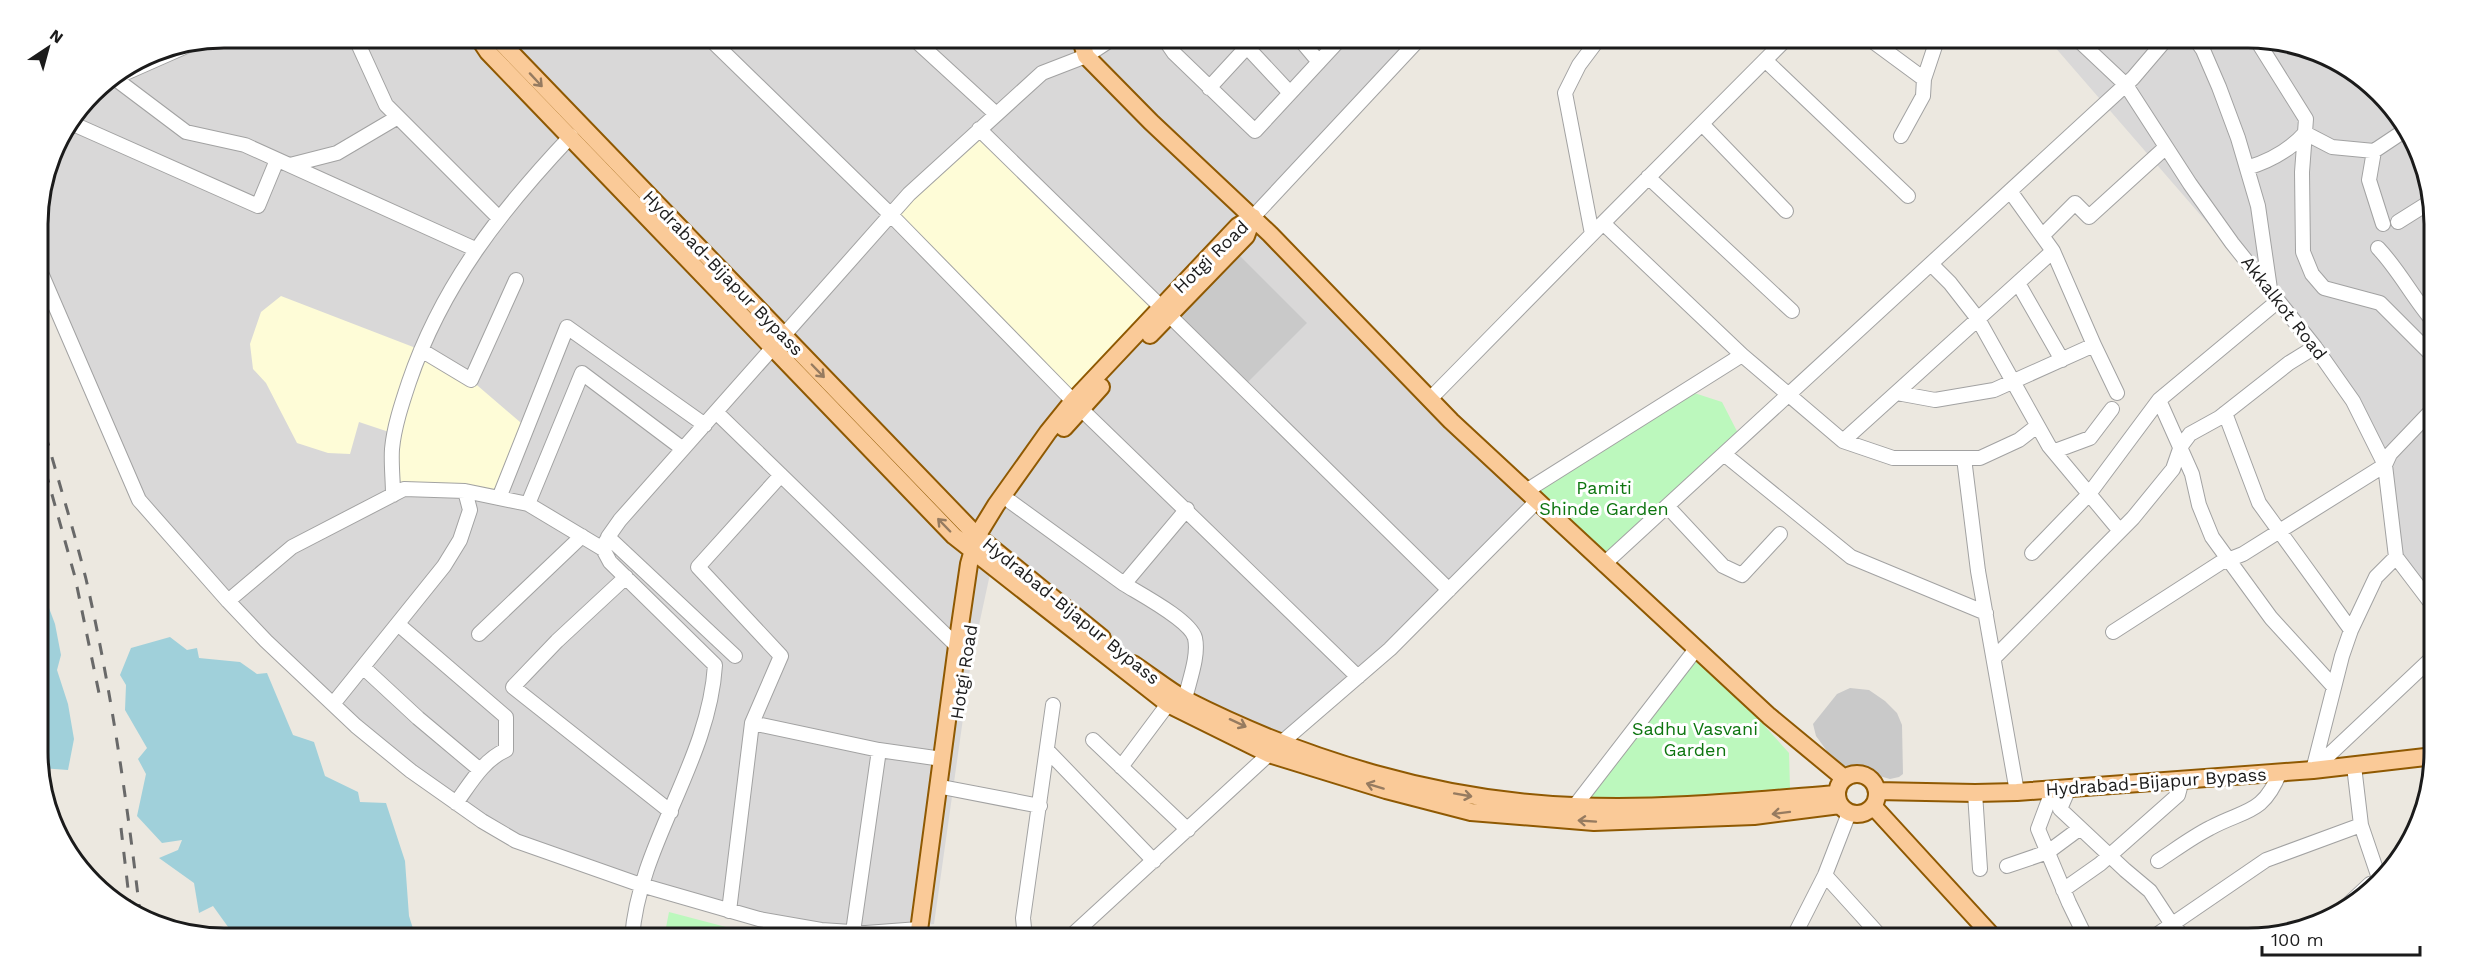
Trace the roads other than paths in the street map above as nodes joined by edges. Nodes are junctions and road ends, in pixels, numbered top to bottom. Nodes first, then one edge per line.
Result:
1 (360, 48) edge
2 (485, 48) edge
3 (505, 48) edge
4 (718, 48) edge
5 (923, 48) edge
6 (1083, 48) edge
7 (1099, 48) edge
8 (1170, 48) edge
9 (1245, 48) edge
10 (1256, 48) edge
11 (1307, 48) edge
12 (1332, 48) edge
13 (1402, 48) edge
14 (1593, 48) edge
15 (1778, 48) edge
16 (1881, 48) edge
17 (1935, 48) edge
18 (2086, 48) edge
19 (2159, 48) edge
20 (2202, 48) edge
21 (2262, 48) edge
22 (1086, 56) junction
23 (1765, 60) junction
24 (1319, 62) junction
25 (1924, 79) junction
26 (121, 82) edge
27 (2126, 85) junction
28 (1209, 87) junction
29 (1290, 93) junction
30 (996, 114) junction
31 (398, 117) junction
32 (1702, 124) junction
33 (78, 126) edge
34 (980, 129) junction
35 (2305, 133) junction
36 (2399, 134) edge
37 (571, 136) junction
38 (1901, 136) dead end
39 (2166, 147) junction
40 (2374, 151) junction
41 (284, 163) junction
42 (2247, 168) junction
43 (1648, 177) junction
44 (2010, 191) junction
45 (1908, 196) dead end
46 (2422, 207) edge
47 (1786, 211) dead end
48 (891, 215) junction
49 (1252, 217) junction
50 (499, 218) junction
51 (2398, 222) dead end
52 (1603, 223) junction
53 (2383, 224) dead end
54 (1592, 234) junction
55 (2043, 235) junction
56 (2378, 248) dead end
57 (475, 249) junction
58 (2053, 251) junction
59 (1931, 264) junction
60 (516, 280) dead end
61 (2018, 283) junction
62 (48, 289) edge
63 (2274, 296) junction
64 (2424, 309) edge
65 (1165, 311) junction
66 (1792, 311) dead end
67 (1978, 319) junction
68 (778, 341) junction
69 (2094, 345) junction
70 (2315, 347) junction
71 (2424, 347) edge
72 (422, 350) junction
73 (1742, 355) junction
74 (2062, 360) junction
75 (2013, 382) junction
76 (1897, 393) junction
77 (2117, 393) dead end
78 (1787, 396) junction
79 (1430, 399) junction
80 (2159, 400) junction
81 (1077, 405) junction
82 (2112, 409) dead end
83 (716, 412) junction
84 (2225, 413) junction
85 (2424, 418) edge
86 (705, 424) junction
87 (2037, 426) junction
88 (1843, 441) junction
89 (2181, 446) junction
90 (683, 449) junction
91 (2055, 452) junction
92 (1724, 454) junction
93 (1964, 458) junction
94 (2385, 465) junction
95 (781, 475) junction
96 (465, 491) junction
97 (2089, 494) junction
98 (393, 495) junction
99 (1532, 496) junction
100 (499, 498) junction
101 (1011, 502) junction
102 (528, 504) junction
103 (1667, 506) junction
104 (1187, 509) junction
105 (2279, 530) junction
106 (2120, 531) junction
107 (1780, 534) dead end
108 (582, 536) junction
109 (605, 543) junction
110 (979, 548) junction
111 (2032, 553) dead end
112 (2396, 557) junction
113 (2228, 558) junction
114 (1605, 564) junction
115 (626, 577) junction
116 (1124, 584) junction
117 (1449, 590) junction
118 (2424, 594) edge
119 (228, 601) junction
120 (1986, 613) junction
121 (399, 625) junction
122 (2351, 630) junction
123 (2113, 632) dead end
124 (478, 634) dead end
125 (957, 646) junction
126 (1696, 649) junction
127 (735, 656) dead end
128 (1994, 657) junction
129 (2424, 665) edge
130 (364, 668) junction
131 (1358, 677) junction
132 (2334, 687) junction
133 (1185, 699) junction
134 (333, 704) junction
135 (1168, 704) junction
136 (1053, 705) dead end
137 (752, 723) junction
138 (1093, 740) dead end
139 (1275, 748) junction
140 (879, 750) junction
141 (1047, 750) junction
142 (2424, 757) edge
143 (942, 759) junction
144 (1121, 766) junction
145 (2354, 766) junction
146 (480, 770) junction
147 (2313, 770) junction
148 (2280, 772) junction
149 (1844, 778) junction
150 (2182, 780) junction
151 (947, 788) junction
152 (2061, 788) junction
153 (2016, 792) junction
154 (1975, 793) junction
155 (1875, 798) junction
156 (456, 803) junction
157 (1841, 804) junction
158 (1040, 806) junction
159 (1574, 807) junction
160 (671, 812) junction
161 (2361, 825) junction
162 (2079, 829) junction
163 (1188, 830) junction
164 (2048, 852) junction
165 (2109, 856) junction
166 (1154, 861) junction
167 (2158, 861) dead end
168 (2007, 866) dead end
169 (1980, 869) dead end
170 (2377, 871) edge
171 (1825, 875) junction
172 (641, 885) junction
173 (2063, 890) junction
174 (729, 911) junction
175 (2173, 926) junction
176 (633, 928) edge
177 (810, 928) edge
178 (854, 928) edge
179 (923, 928) edge
180 (923, 928) edge
181 (1024, 928) edge
182 (1080, 928) edge
183 (1798, 928) edge
184 (1873, 928) edge
185 (1986, 928) edge
186 (2081, 928) edge
187 (2170, 928) edge

1 - 31 street
2 - 37 main road
3 -> 68 main road, Hydrabad-Bijapur Bypass
4 - 48 street
5 - 30 street
6 - 22 main road
7 - 22 street
8 - 28 street
9 - 28 street
10 - 29 street
11 - 24 street
12 - 24 street
13 - 49 street
14 - 54 street
15 - 23 street
16 - 25 street
17 - 25 street
18 - 27 street, Akkalkot Road
19 - 27 street
20 - 42 street
21 - 35 street
22 - 30 street
22 - 49 main road
23 - 32 street
23 - 45 street
24 - 29 street
25 - 38 street
26 - 41 street
27 - 39 street, Akkalkot Road
27 - 44 street
28 - 29 street
30 - 34 street
31 - 41 street
31 - 50 street
32 - 43 street
32 - 47 street
33 - 41 street
34 - 48 street
34 - 65 street
35 - 40 street
35 - 42 street
35 - 71 street
36 - 40 street
37 - 50 street
37 - 68 main road
39 - 55 street
39 - 63 street, Akkalkot Road
40 - 53 street
41 - 57 street
42 - 63 street
43 - 52 street
43 - 66 street
44 - 55 street
44 - 59 street
46 - 51 street
48 - 68 street
48 - 81 street
49 - 65 main road, Hotgi Road
49 - 79 main road
50 - 57 street
52 - 54 street
52 - 73 street
54 - 79 street
55 - 58 street
56 - 64 street
57 - 72 street
58 - 61 street
58 - 69 street
59 - 67 street
59 - 78 street
60 - 72 street
61 - 67 street
61 - 74 street
62 - 119 street
63 - 70 street, Akkalkot Road
63 - 80 street
65 - 81 main road, Hotgi Road
65 - 117 street
67 - 75 street
67 - 76 street
68 - 83 street
68 - 110 main road
69 - 74 street
69 - 77 street
70 - 84 street
70 - 94 street, Akkalkot Road
72 - 98 street
73 - 78 street
73 - 99 street
74 - 75 street
75 - 76 street
75 - 87 street
76 - 88 street
78 - 88 street
78 - 92 street
79 - 99 main road
80 - 89 street
80 - 97 street
81 - 101 main road, Hotgi Road
81 - 104 street
81 - 110 main road, Hotgi Road
82 - 91 street
83 - 86 street
83 - 95 street
84 - 89 street
84 - 105 street
85 - 94 street
86 - 90 street
86 - 100 street
87 - 91 street
87 - 93 street
88 - 93 street
89 - 106 street
89 - 113 street
90 - 102 street
90 - 109 street
91 - 97 street
92 - 103 street
92 - 120 street
93 - 120 street
94 - 105 street
94 - 112 street, Akkalkot Road
95 - 125 street
95 - 137 street
96 - 98 street
96 - 100 street
96 - 121 street
97 - 106 street
97 - 111 street
98 - 119 street
99 - 114 main road
99 - 117 street
100 - 102 street
101 - 110 main road, Hotgi Road
101 - 116 street
102 - 108 street
103 - 107 street
103 - 114 street
104 - 116 street
104 - 131 street
105 - 113 street
105 - 122 street
106 - 128 street
108 - 109 street
108 - 124 street
109 - 115 street
109 - 127 street
110 - 125 main road, Hotgi Road
110 - 133 main road, Hydrabad-Bijapur Bypass
110 - 135 main road
110 - 151 main road, Hotgi Road
112 - 118 street
112 - 122 street
113 - 123 street
113 - 132 street
114 - 126 main road
115 - 160 street
115 - 160 street
116 - 133 street
117 - 131 street
119 - 134 street
120 - 128 street
121 - 130 street
121 - 146 street
122 - 132 street
125 - 143 main road, Hotgi Road
126 - 149 main road
126 - 159 street
128 - 153 street
129 - 147 street
130 - 134 street
130 - 146 street
131 - 139 street
132 - 147 street
133 -> 139 main road, Hydrabad-Bijapur Bypass
134 - 156 street
135 - 139 main road
135 - 144 street
136 - 141 street
137 - 140 street
137 - 174 street
138 - 144 street
157 -> 139 main road
139 -> 159 main road, Hydrabad-Bijapur Bypass
139 - 163 street
140 - 143 street
140 - 178 street
141 - 158 street
141 - 166 street
142 - 145 main road, Hydrabad-Bijapur Bypass
143 - 180 main road, Hotgi Road
144 - 163 street
145 - 147 main road, Hydrabad-Bijapur Bypass
145 - 161 street
146 - 156 street
147 - 148 main road, Hydrabad-Bijapur Bypass
148 - 150 main road, Hydrabad-Bijapur Bypass
148 - 167 street
149 - 155 main road
149 - 157 main road
150 - 152 main road, Hydrabad-Bijapur Bypass
150 - 165 street
151 - 158 street
151 - 179 main road, Hotgi Road
152 - 153 main road, Hydrabad-Bijapur Bypass
152 - 162 street
152 - 164 street
153 - 154 main road, Hydrabad-Bijapur Bypass
154 - 155 main road, Hydrabad-Bijapur Bypass
154 - 169 street
155 - 157 main road
155 - 185 main road
156 - 172 street
157 - 159 main road, Hydrabad-Bijapur Bypass
157 - 171 street
158 - 181 street
160 - 172 street
161 - 170 street
161 - 175 street
162 - 164 street
162 - 165 street
163 - 166 street
164 - 168 street
164 - 173 street
165 - 173 street
165 - 175 street
166 - 182 street
171 - 183 street
171 - 184 street
172 - 174 street
172 - 176 street
173 - 186 street
174 - 177 street
175 - 187 street

